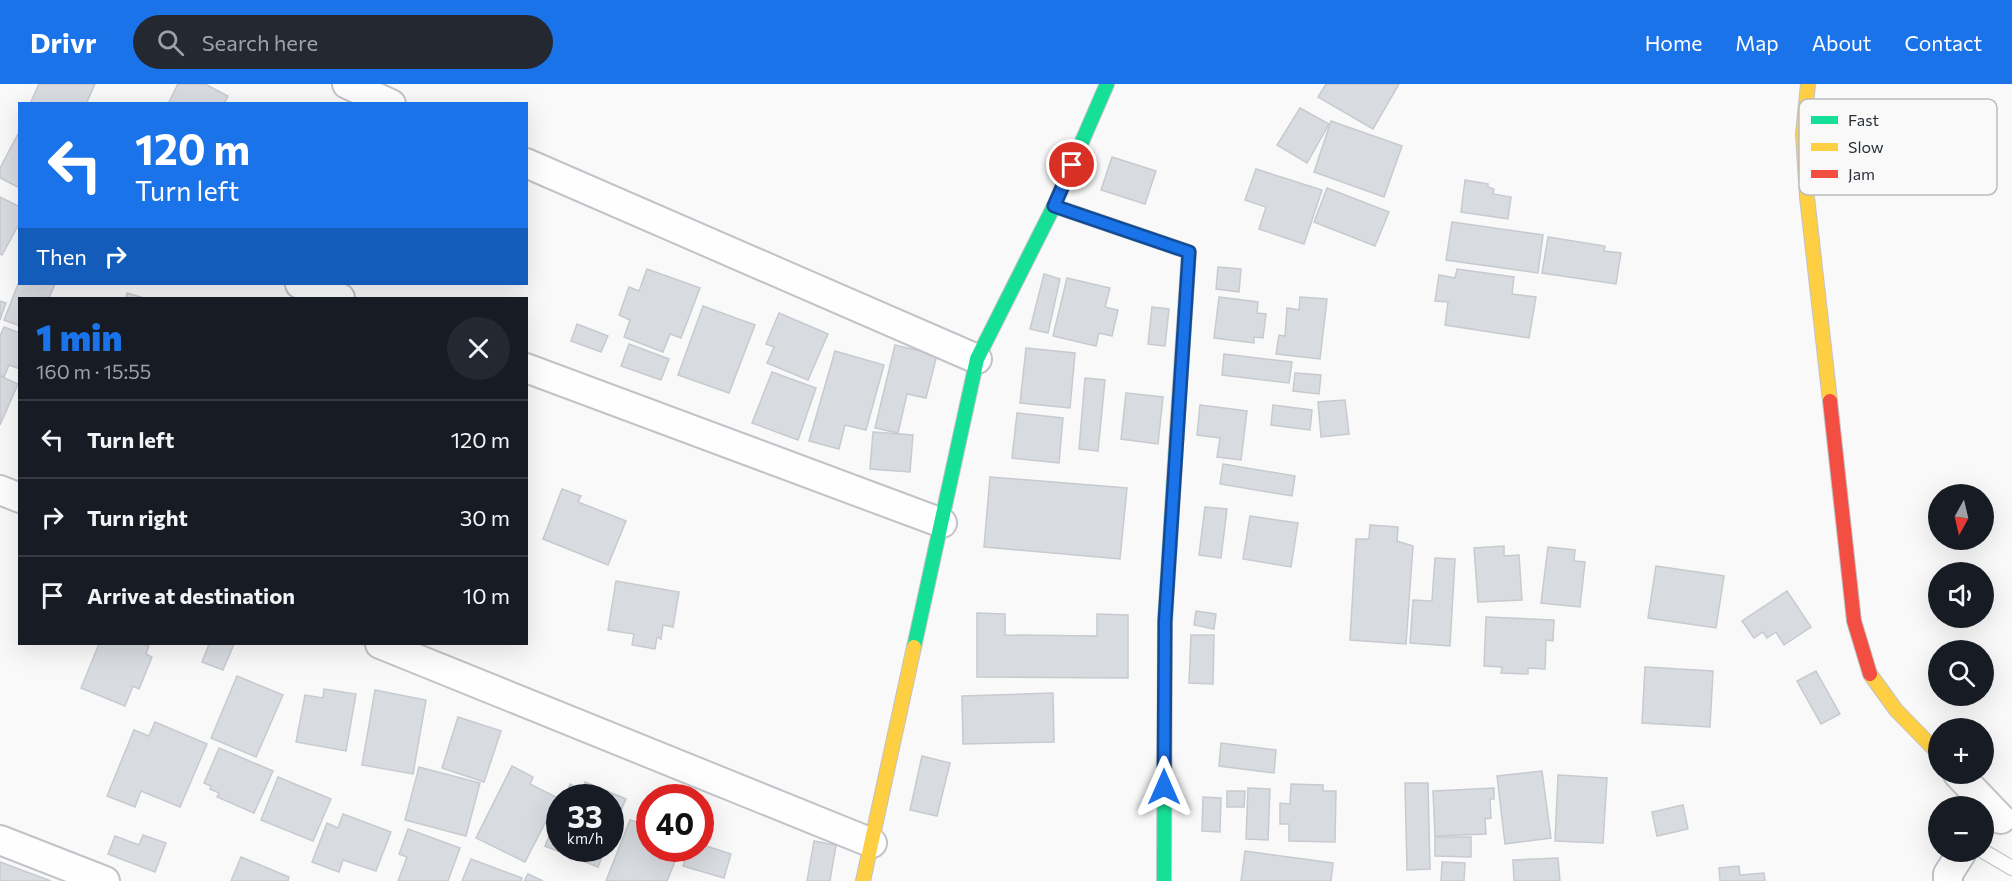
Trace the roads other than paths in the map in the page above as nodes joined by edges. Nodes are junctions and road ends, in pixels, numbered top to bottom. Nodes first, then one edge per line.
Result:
1 (347, 84) edge
2 (1107, 84) edge
3 (1808, 84) edge
4 (1806, 99) edge
5 (387, 102) edge
6 (528, 164) edge
7 (1807, 195) edge
8 (1054, 206) junction
9 (303, 285) edge
10 (337, 297) edge
11 (977, 360) junction
12 (528, 369) edge
13 (0, 490) edge
14 (18, 497) edge
15 (942, 523) junction
16 (382, 645) edge
17 (1928, 743) edge
18 (1967, 784) edge
19 (1999, 822) edge
20 (0, 840) edge
21 (872, 843) junction
22 (1994, 857) edge
23 (1956, 862) edge
24 (2012, 868) edge
25 (105, 881) edge
26 (863, 881) edge
27 (1164, 881) edge
28 (1948, 881) edge

1 - 5 street
2 - 8 street
3 - 4 street
6 - 11 street
7 - 17 street
8 - 11 street
8 - 27 street
9 - 10 street
11 - 15 street
12 - 15 street
13 - 14 street
15 - 21 street
16 - 21 street
18 - 19 street
20 - 25 street
21 - 26 street
22 - 24 lane
23 - 28 street

